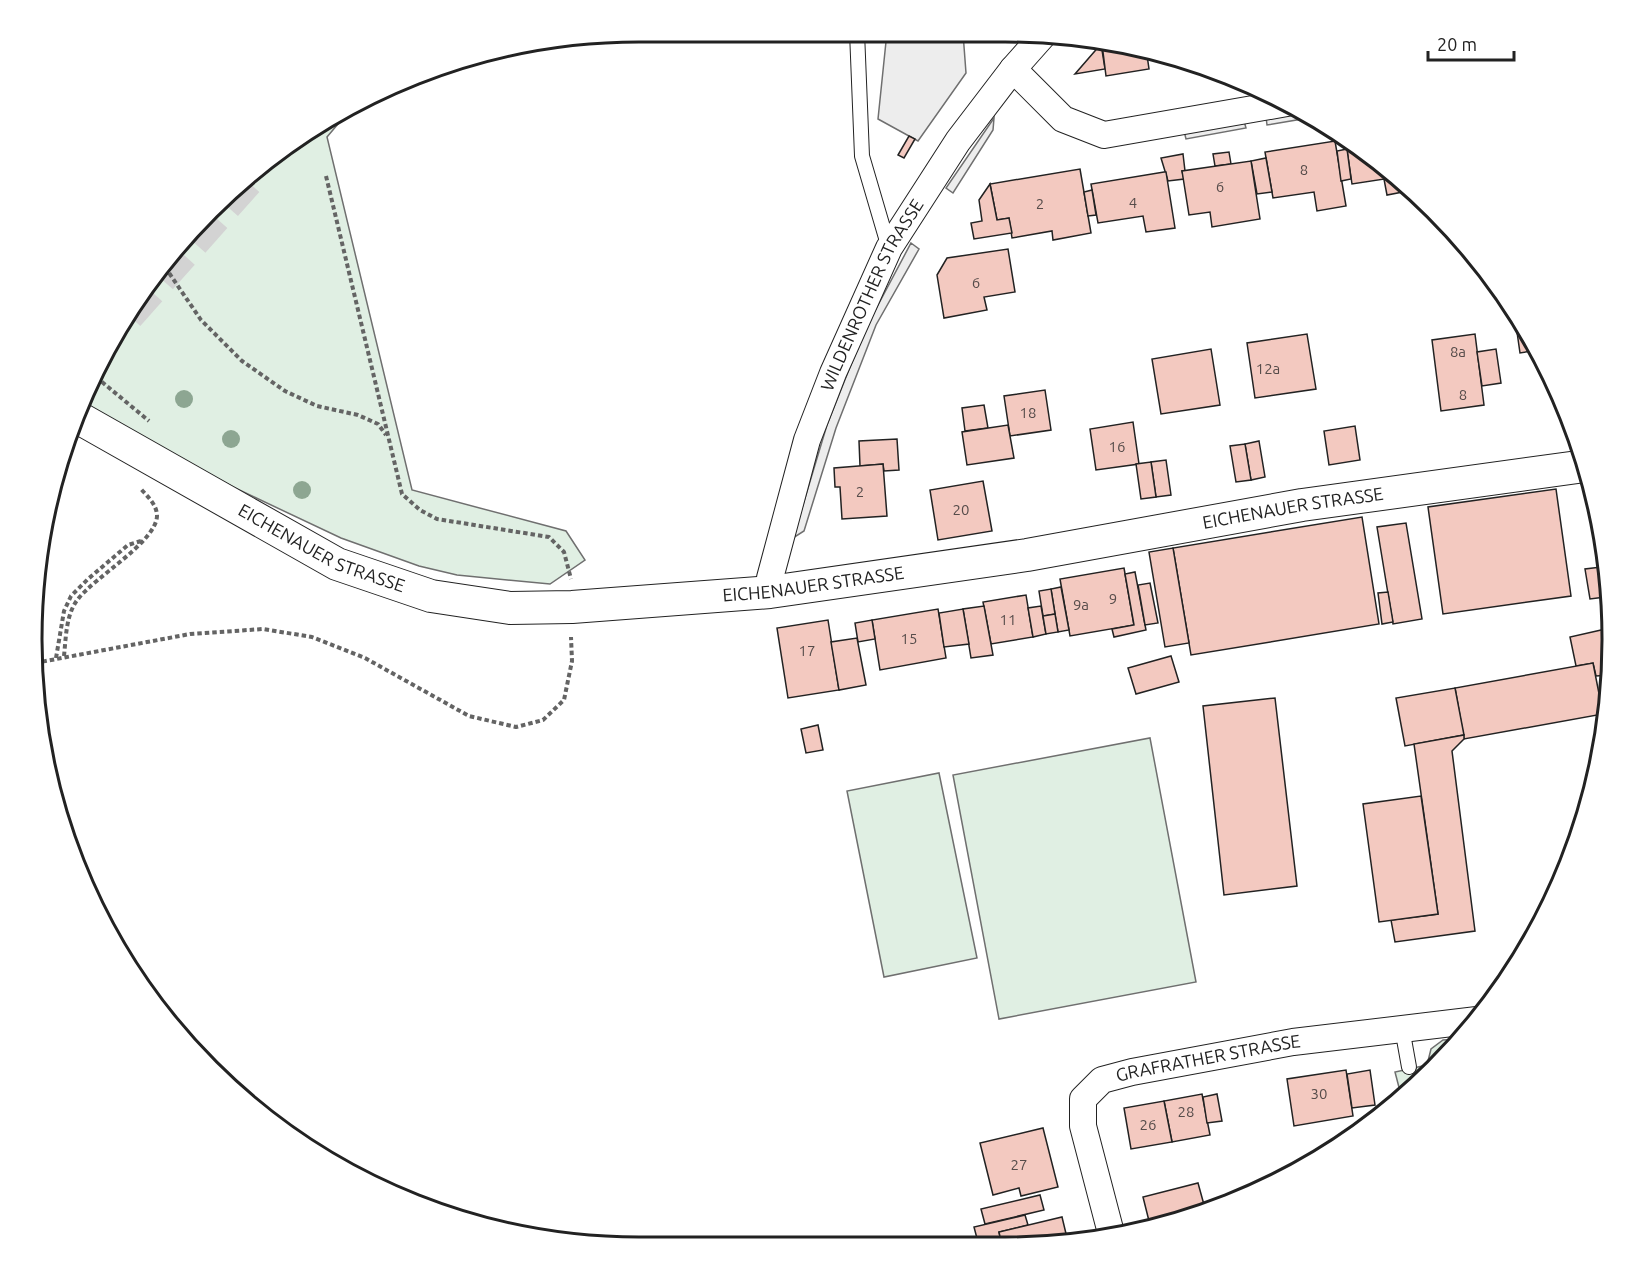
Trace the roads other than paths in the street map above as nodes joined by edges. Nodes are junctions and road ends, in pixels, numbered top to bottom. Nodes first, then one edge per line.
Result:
1 (857, 42) edge
2 (1036, 43) edge
3 (1013, 69) junction
4 (1272, 106) edge
5 (889, 248) junction
6 (84, 421) edge
7 (1576, 467) edge
8 (770, 592) junction
9 (1464, 1021) edge
10 (1402, 1028) junction
11 (1409, 1067) dead end
12 (1110, 1228) edge

1 - 5 lane
2 - 3 street, WILDENROTHER STRASSE
3 - 4 street
3 - 5 street, WILDENROTHER STRASSE
5 - 8 street, WILDENROTHER STRASSE
6 - 8 street, EICHENAUER STRASSE
7 - 8 street, EICHENAUER STRASSE
9 - 10 street, GRAFRATHER STRASSE
10 - 11 lane
10 - 12 street, GRAFRATHER STRASSE

